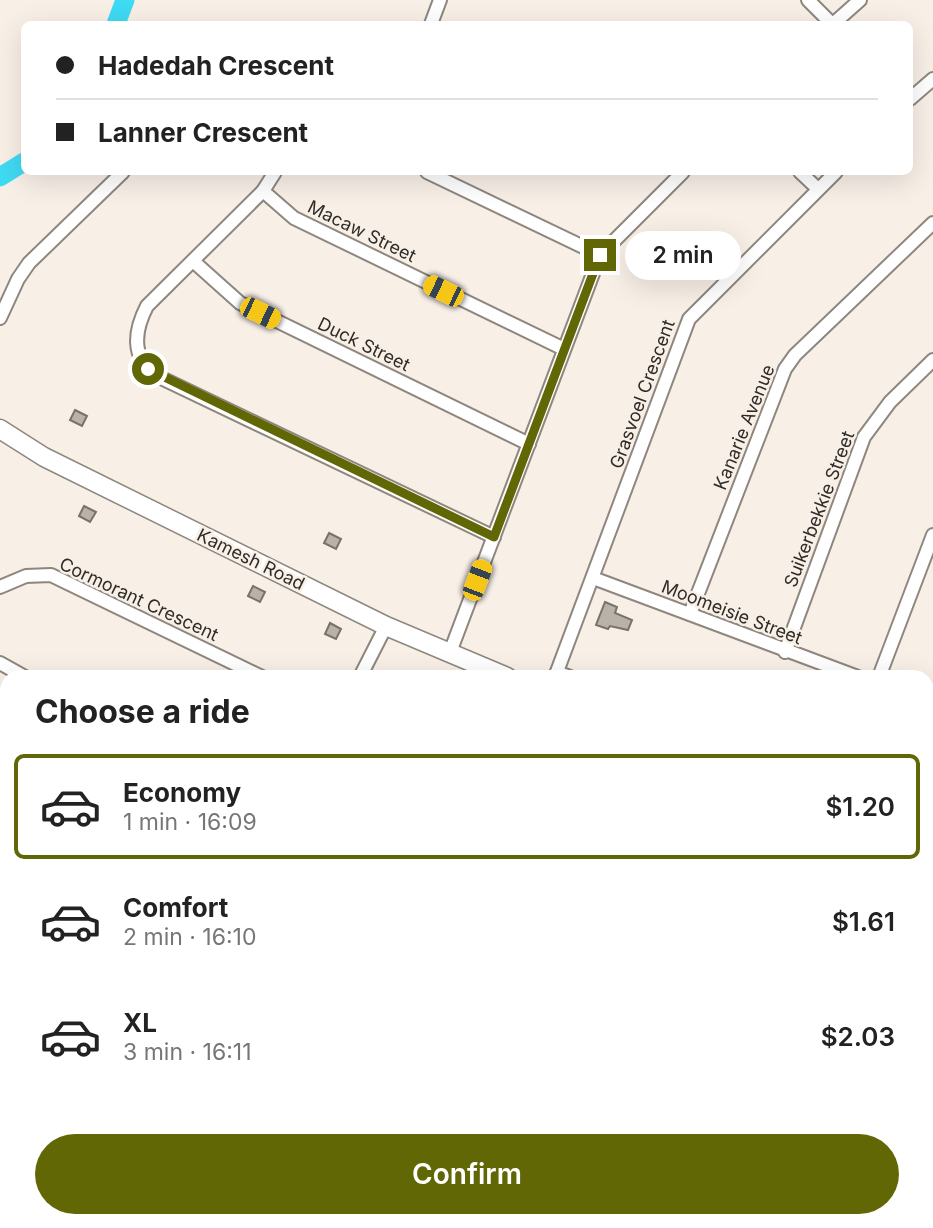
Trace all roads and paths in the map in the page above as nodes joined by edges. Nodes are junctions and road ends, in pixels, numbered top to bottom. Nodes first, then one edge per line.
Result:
1 (440, 0) edge
2 (808, 0) edge
3 (860, 0) edge
4 (432, 21) edge
5 (830, 21) edge
6 (836, 21) edge
7 (933, 79) edge
8 (913, 96) edge
9 (120, 175) edge
10 (273, 175) edge
11 (433, 175) edge
12 (680, 175) edge
13 (803, 175) edge
14 (833, 175) edge
15 (818, 189) junction
16 (263, 191) junction
17 (933, 223) edge
18 (600, 255) junction
19 (193, 261) junction
20 (0, 318) edge
21 (564, 349) junction
22 (933, 360) edge
23 (0, 429) edge
24 (529, 444) junction
25 (933, 535) edge
26 (494, 537) junction
27 (593, 578) junction
28 (0, 587) edge
29 (690, 614) junction
30 (386, 626) junction
31 (785, 652) junction
32 (449, 654) junction
33 (248, 670) edge
34 (364, 670) edge
35 (489, 670) edge
36 (558, 670) edge
37 (838, 670) edge
38 (881, 670) edge

1 - 4 street
2 - 5 street
3 - 6 street
7 - 8 street
9 - 20 street
10 - 16 street
11 - 18 street
12 - 18 street
13 - 15 street
14 - 15 street, Grasvoel Crescent
15 - 27 street, Grasvoel Crescent
16 - 19 street
16 - 21 street, Macaw Street
17 - 29 street, Kanarie Avenue
18 - 21 street
19 - 24 street, Duck Street
19 - 26 street
21 - 24 street
22 - 31 street, Suikerbekkie Street
23 - 30 street, Kamesh Road
24 - 26 street
25 - 38 street
26 - 32 street
27 - 29 street, Moomeisie Street
27 - 36 street, Grasvoel Crescent
28 - 33 street, Cormorant Crescent
29 - 31 street, Moomeisie Street
30 - 32 street, Kamesh Road
30 - 34 street
31 - 37 street, Moomeisie Street
32 - 35 street, Kamesh Road

